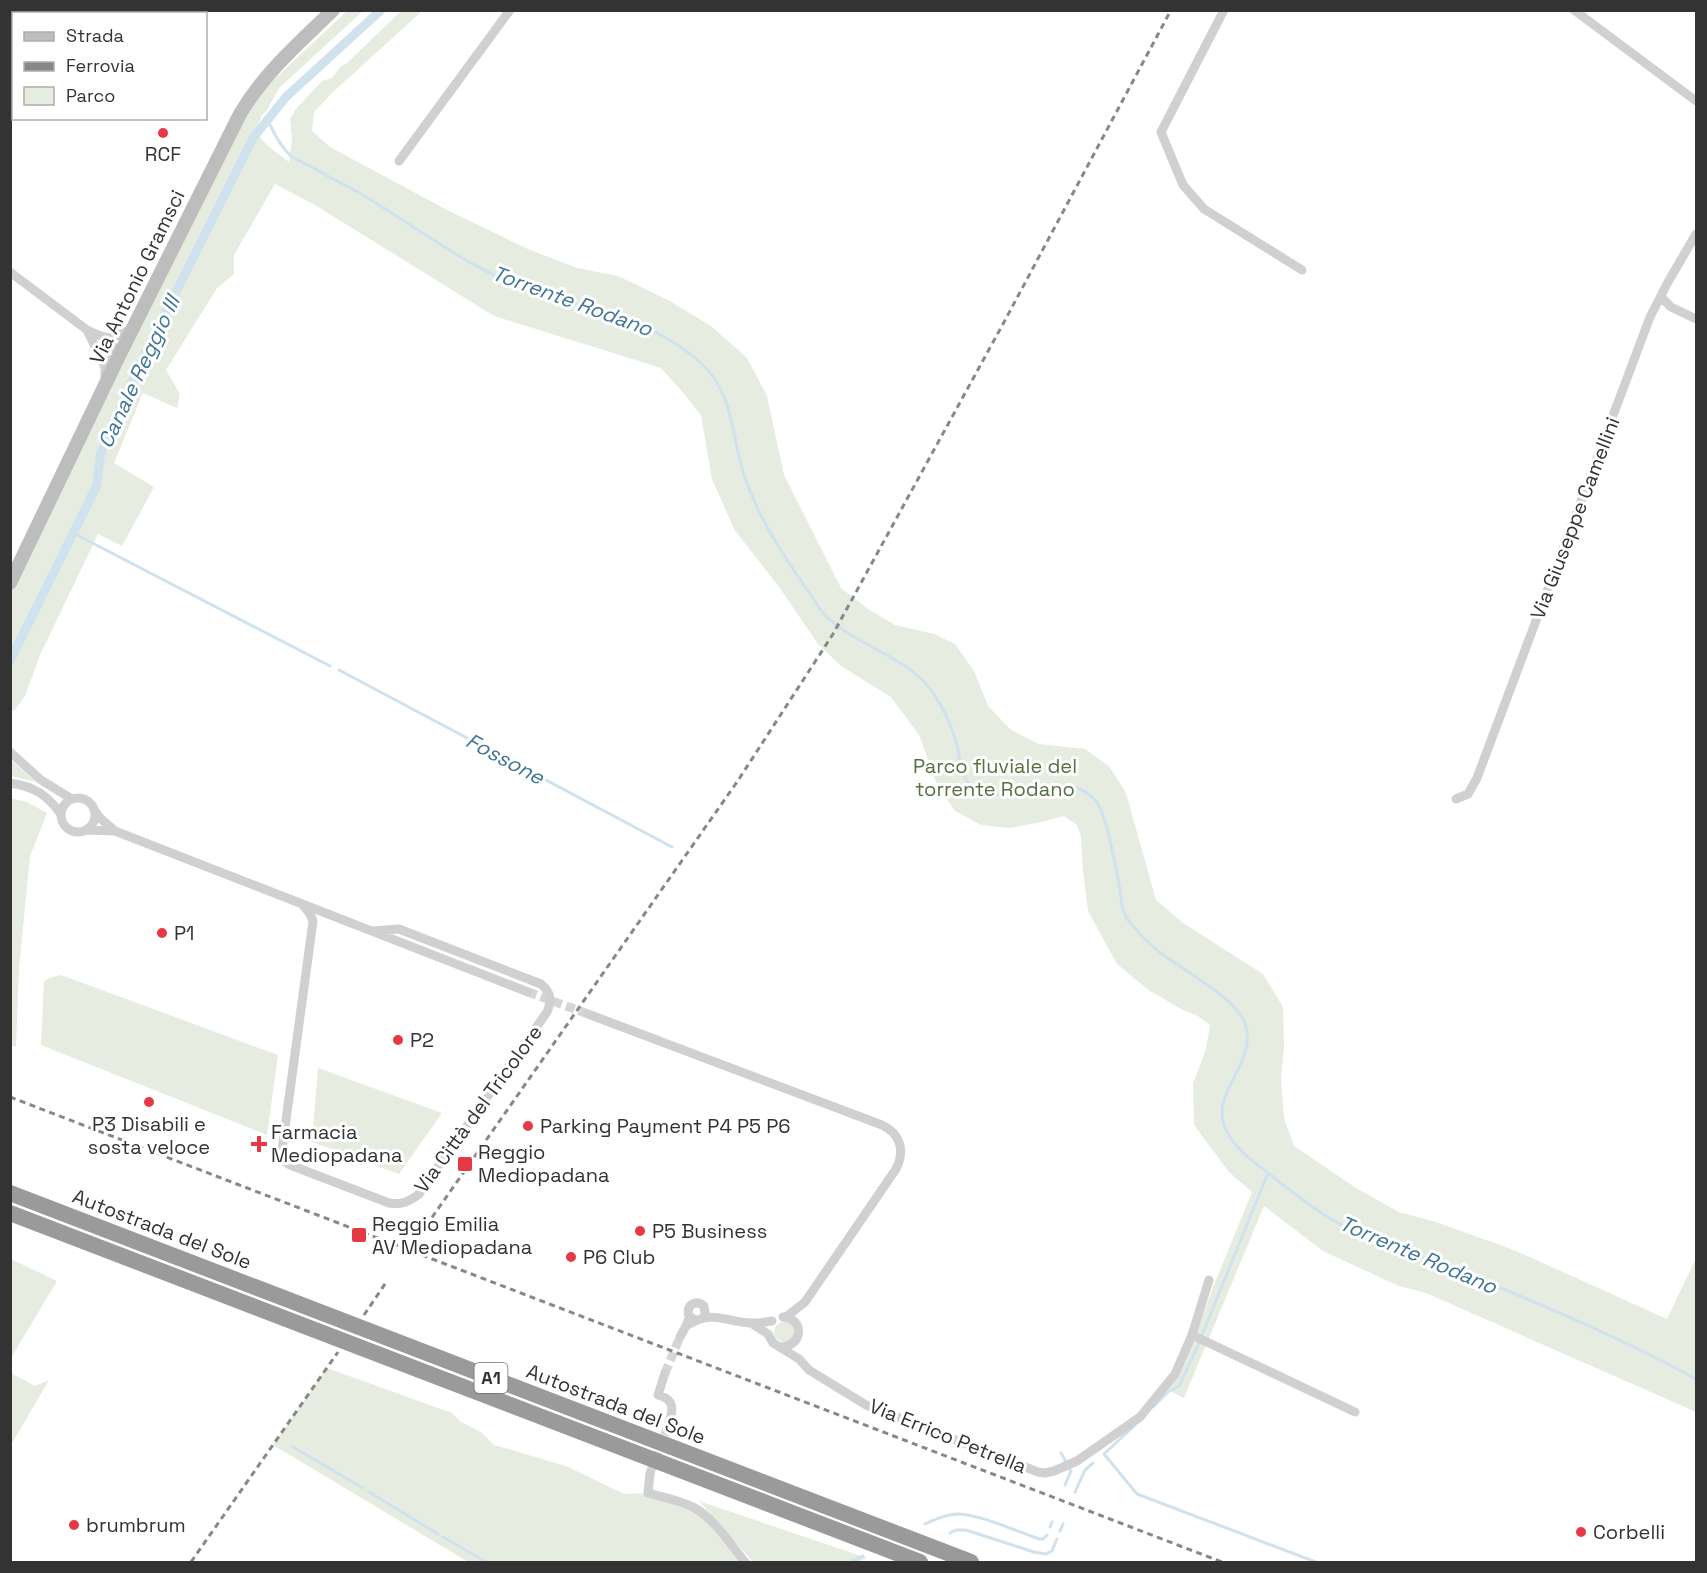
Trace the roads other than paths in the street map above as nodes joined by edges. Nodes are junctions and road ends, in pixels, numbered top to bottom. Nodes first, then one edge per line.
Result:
1 (333, 10) edge
2 (510, 10) edge
3 (1224, 10) edge
4 (1574, 10) edge
5 (1696, 101) edge
6 (399, 161) dead end
7 (1696, 234) edge
8 (1302, 270) dead end
9 (10, 272) edge
10 (1661, 297) junction
11 (1696, 319) edge
12 (133, 328) junction
13 (87, 330) junction
14 (105, 338) junction
15 (100, 358) junction
16 (118, 358) junction
17 (105, 384) junction
18 (10, 583) edge
19 (10, 752) edge
20 (10, 783) edge
21 (72, 799) junction
22 (1456, 799) dead end
23 (94, 810) junction
24 (61, 814) junction
25 (87, 830) junction
26 (115, 831) junction
27 (302, 904) junction
28 (372, 931) junction
29 (528, 992) tunnel mouth
30 (588, 1014) tunnel mouth
31 (10, 1194) edge
32 (10, 1213) edge
33 (1209, 1280) dead end
34 (804, 1302) junction
35 (786, 1317) junction
36 (772, 1321) junction
37 (751, 1323) junction
38 (797, 1325) junction
39 (768, 1334) junction
40 (1192, 1335) junction
41 (680, 1337) tunnel mouth
42 (797, 1339) junction
43 (781, 1347) junction
44 (799, 1359) junction
45 (665, 1373) tunnel mouth
46 (1355, 1413) dead end
47 (667, 1430) tunnel mouth
48 (650, 1473) tunnel mouth
49 (745, 1563) edge
50 (920, 1563) edge
51 (971, 1563) edge

1 - 12 street, Via Antonio Gramsci
2 - 6 street
3 - 8 street
4 - 5 street
7 - 10 street, Via Giuseppe Camellini
9 - 13 street
10 - 11 street
10 - 22 street, Via Giuseppe Camellini
12 - 14 street
12 - 16 street, Via Antonio Gramsci
13 - 14 street
13 - 15 street
14 - 16 street
15 - 16 street
15 - 17 street
16 - 17 street, Via Antonio Gramsci
17 - 18 street, Via Antonio Gramsci
19 - 21 street
20 - 24 street
21 - 23 street
21 - 24 street
23 - 25 street
23 - 26 street, Via Città del Tricolore
24 - 25 street
25 - 26 street, Via Città del Tricolore
26 - 27 street, Via Città del Tricolore
27 - 28 street, Via Città del Tricolore
27 - 28 street, Via Città del Tricolore
28 - 29 street
30 - 34 street
31 - 51 highway, Autostrada del Sole / A1
32 - 50 highway, Autostrada del Sole / A1
33 - 40 street, Via Errico Petrella
34 - 35 street
34 - 38 street
35 - 36 street
35 - 38 street
36 - 37 street
36 - 39 street
37 - 39 street
37 - 41 street
38 - 42 street
39 - 43 street
40 - 44 street, Via Errico Petrella
40 - 46 street
42 - 43 street
42 - 44 street
43 - 44 street, Via Errico Petrella
45 - 47 street
48 - 49 street

